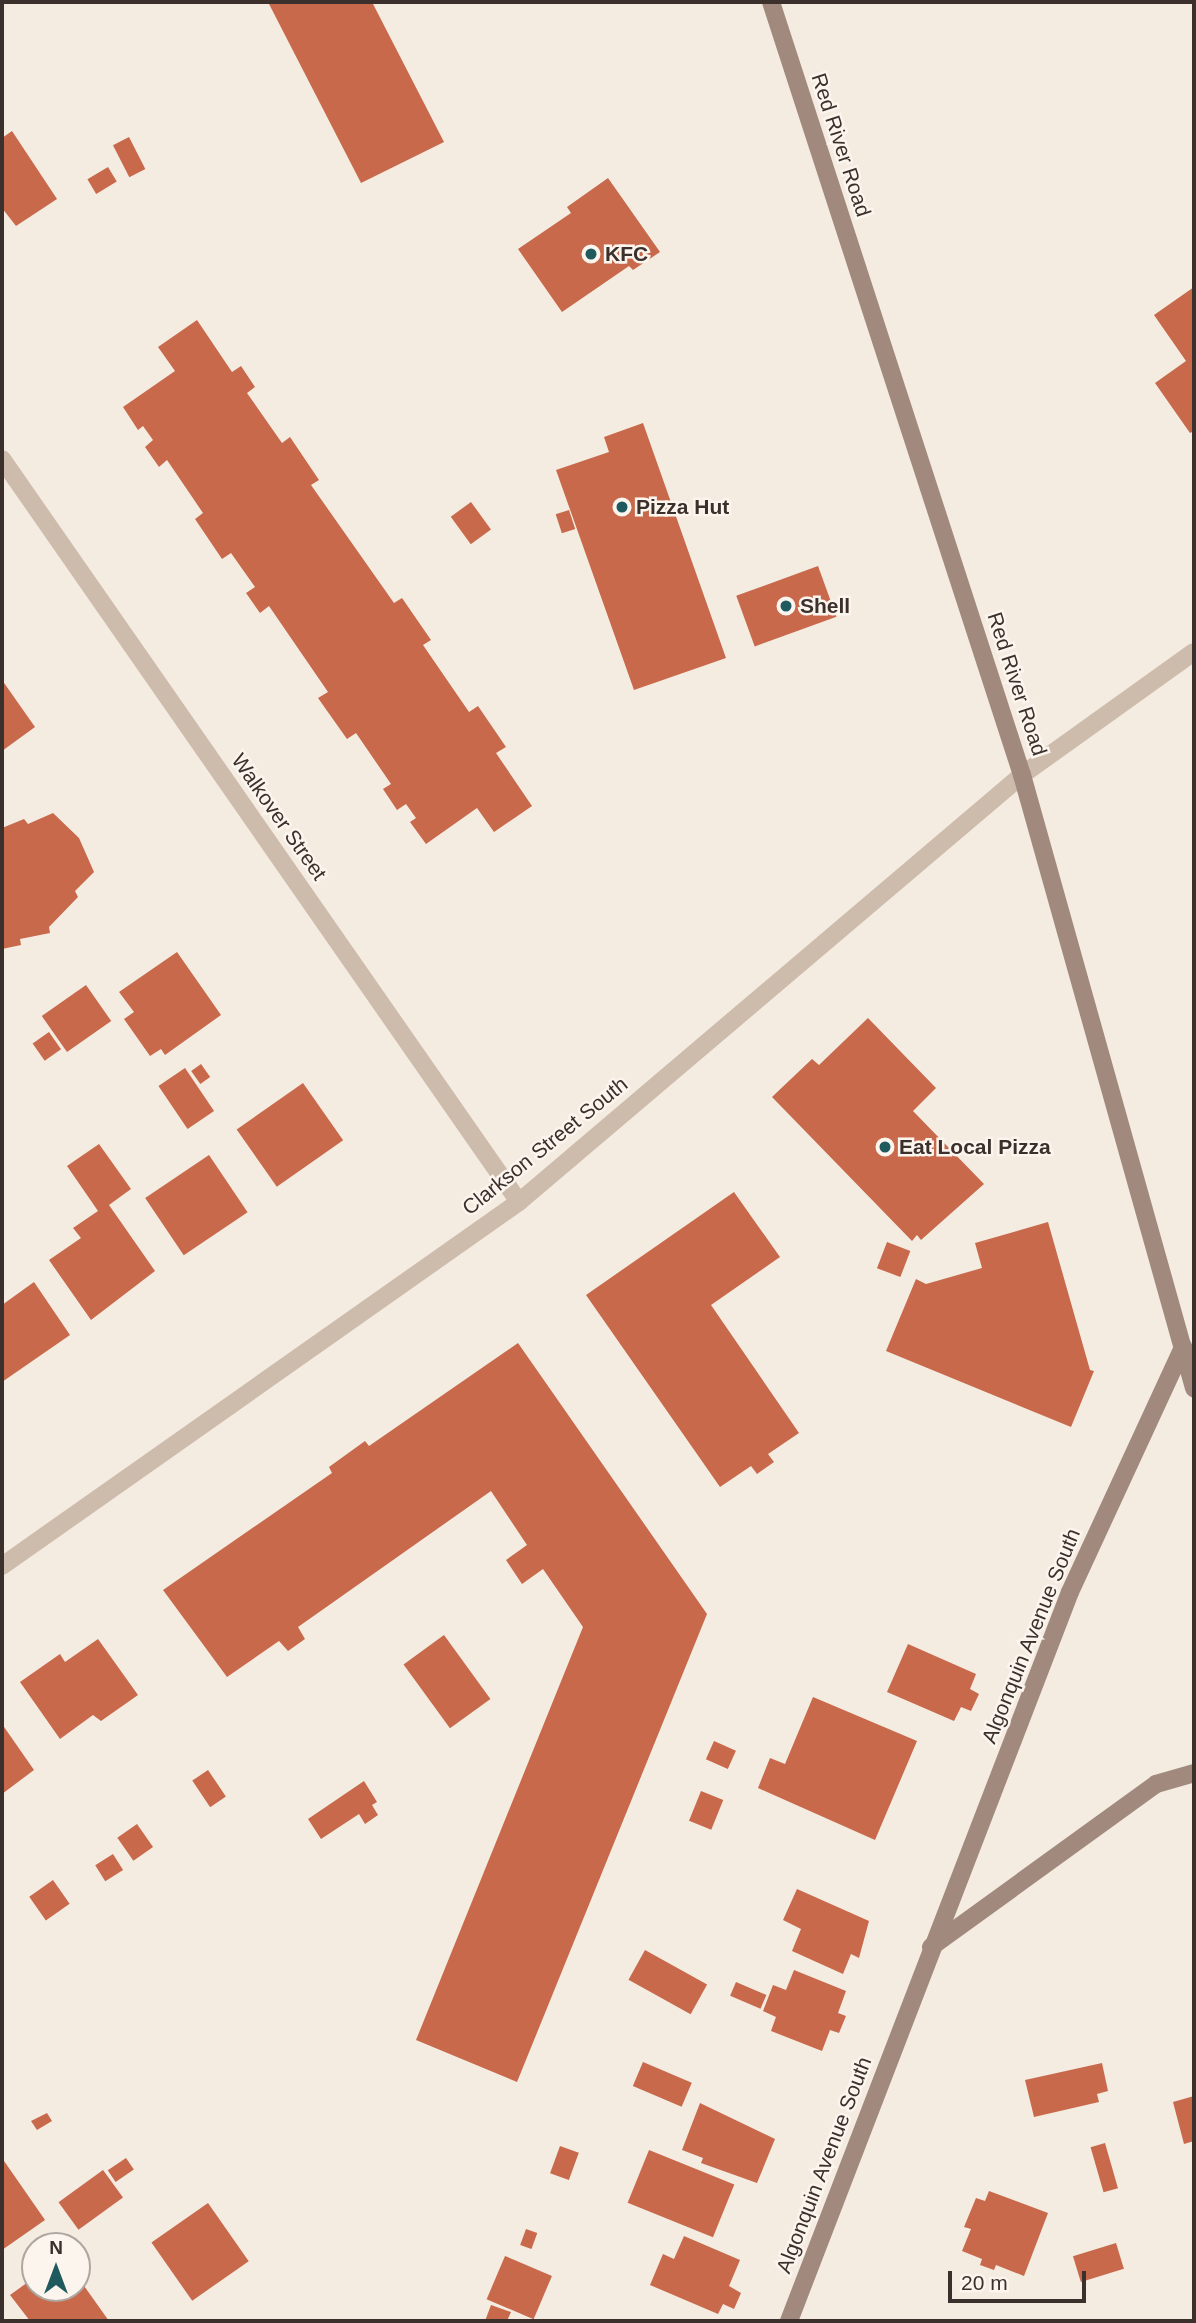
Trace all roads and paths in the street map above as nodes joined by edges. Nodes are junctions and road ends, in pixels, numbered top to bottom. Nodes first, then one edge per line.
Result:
1 (771, 2) edge
2 (2, 459) edge
3 (1194, 652) edge
4 (1022, 775) junction
5 (519, 1202) junction
6 (1183, 1347) junction
7 (1194, 1388) edge
8 (2, 1566) edge
9 (1194, 1773) edge
10 (931, 1947) junction
11 (789, 2321) edge

1 - 4 main road, Red River Road
2 - 5 street, Walkover Street
3 - 4 street, Clarkson Street South
4 - 5 street, Clarkson Street South
4 - 6 main road, Red River Road
5 - 8 street, Clarkson Street South
6 - 7 main road, Red River Road
6 - 10 main road, Algonquin Avenue South
9 - 10 main road
10 - 11 main road, Algonquin Avenue South

